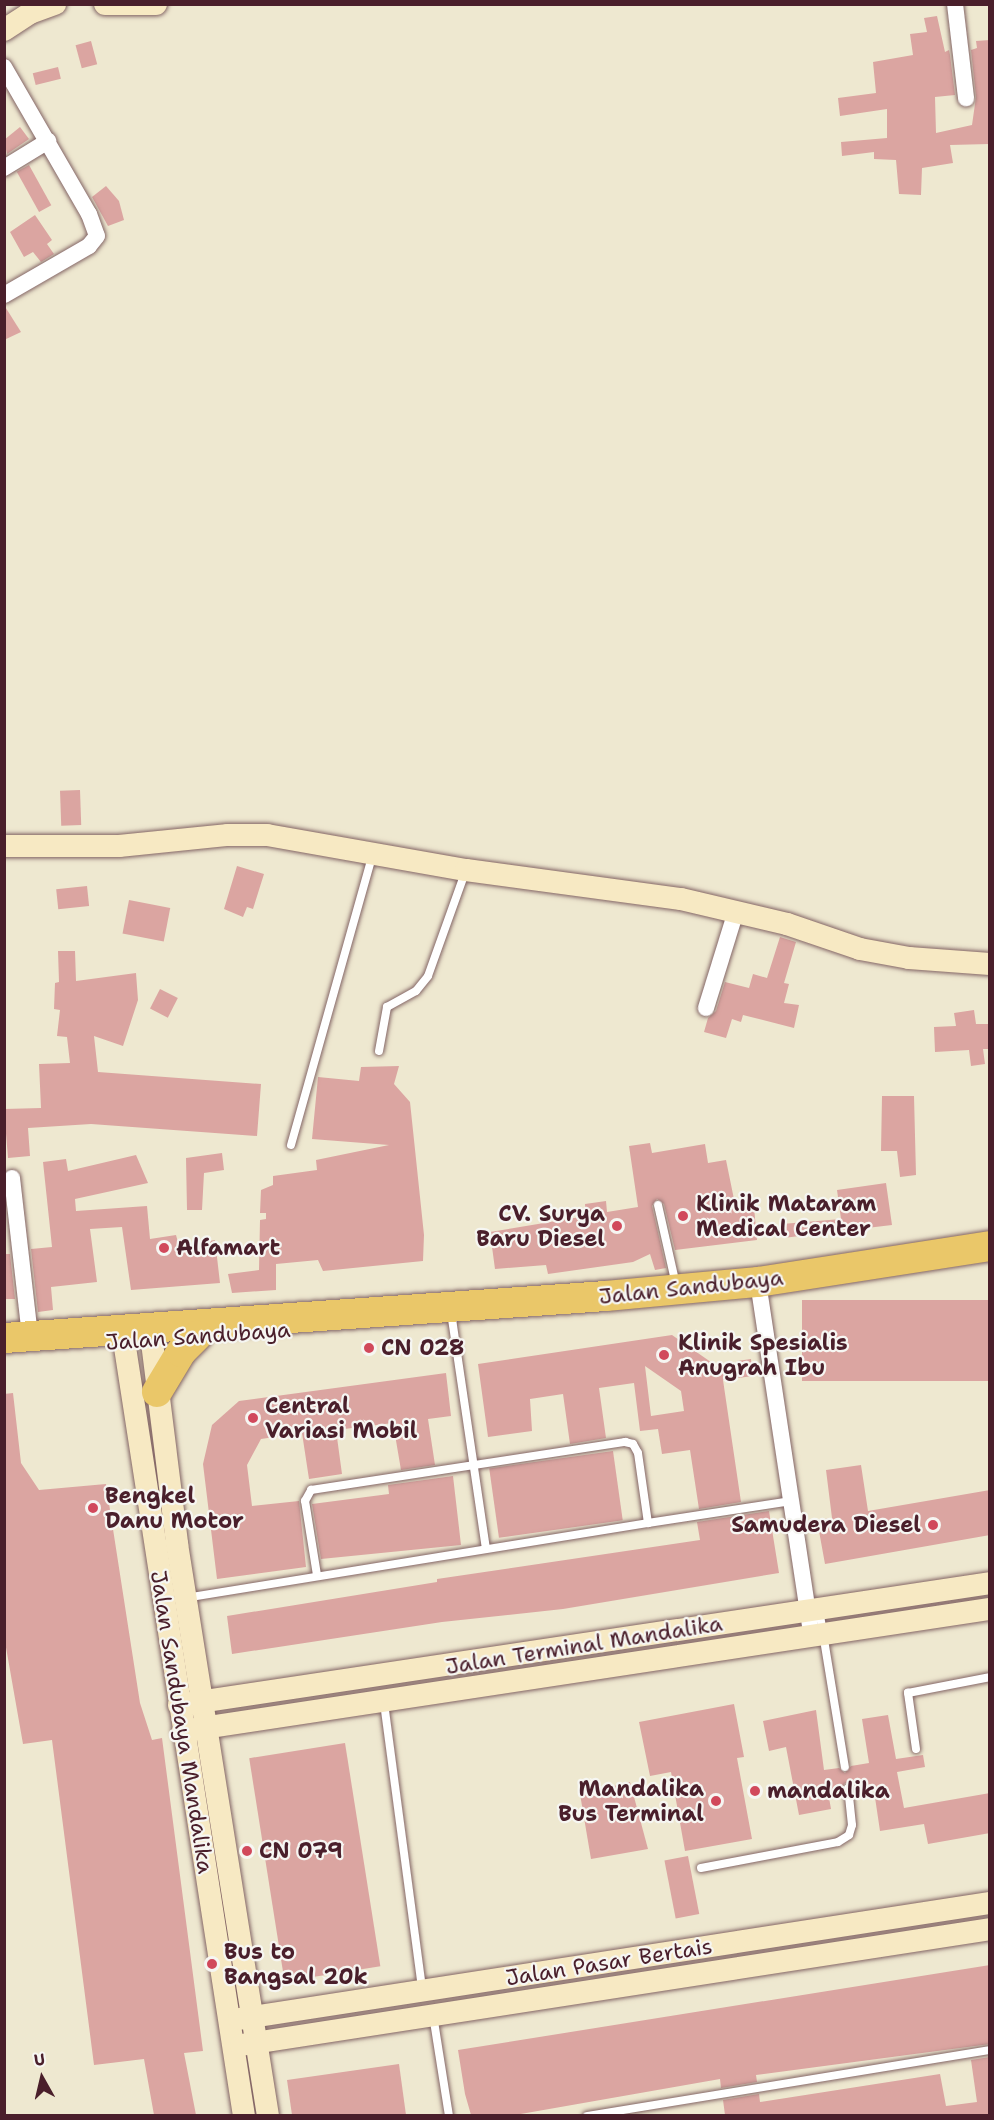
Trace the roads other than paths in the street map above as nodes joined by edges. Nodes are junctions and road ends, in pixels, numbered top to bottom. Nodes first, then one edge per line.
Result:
1 (54, 4) edge
2 (105, 4) edge
3 (156, 4) edge
4 (955, 4) edge
5 (4, 30) edge
6 (4, 67) edge
7 (966, 98) dead end
8 (48, 141) junction
9 (4, 168) edge
10 (4, 295) edge
11 (4, 846) edge
12 (373, 853) junction
13 (466, 870) junction
14 (736, 911) junction
15 (990, 964) edge
16 (706, 1008) dead end
17 (379, 1051) dead end
18 (291, 1145) dead end
19 (12, 1178) dead end
20 (658, 1204) dead end
21 (990, 1246) edge
22 (759, 1282) junction
23 (676, 1289) junction
24 (450, 1308) junction
25 (391, 1314) junction
26 (137, 1334) junction
27 (197, 1336) junction
28 (13, 1341) edge
29 (157, 1392) junction
30 (473, 1465) junction
31 (791, 1501) junction
32 (648, 1523) junction
33 (486, 1548) junction
34 (317, 1575) junction
35 (990, 1583) edge
36 (185, 1598) junction
37 (990, 1609) edge
38 (813, 1610) junction
39 (816, 1633) junction
40 (990, 1677) edge
41 (190, 1703) junction
42 (384, 1703) junction
43 (194, 1729) junction
44 (916, 1749) dead end
45 (845, 1767) dead end
46 (848, 1788) dead end
47 (701, 1868) dead end
48 (990, 1903) edge
49 (990, 1929) edge
50 (423, 1990) junction
51 (433, 2015) junction
52 (252, 2017) junction
53 (228, 2021) junction
54 (256, 2042) junction
55 (232, 2046) junction
56 (990, 2050) edge
57 (244, 2115) edge
58 (268, 2115) edge
59 (449, 2115) edge
60 (587, 2115) edge

1 - 5 street
2 - 3 street
4 - 7 street
6 - 8 street
8 - 9 street
8 - 10 street
11 - 12 street
12 - 13 street
12 - 18 lane
13 - 14 street
13 - 17 lane
14 - 15 street
14 - 16 street
19 - 28 street
20 - 23 lane
21 - 22 highway, Jalan Sandubaya
22 - 23 highway, Jalan Sandubaya
22 - 31 street
23 - 24 highway, Jalan Sandubaya
24 - 25 highway, Jalan Sandubaya
24 - 30 lane
25 - 26 highway, Jalan Sandubaya
25 - 27 highway, Jalan Sandubaya
26 - 27 highway, Jalan Sandubaya
26 - 28 highway, Jalan Sandubaya
26 - 29 street
26 - 41 street, Jalan Sandubaya Mandalika
27 - 29 highway
29 - 36 street
30 - 32 lane
30 - 33 lane
30 - 34 lane
31 - 32 lane
31 - 38 street
32 - 33 lane
33 - 34 lane
34 - 36 lane
35 - 38 street, Jalan Terminal Mandalika
36 - 41 street
37 - 39 street
38 - 39 street
38 - 41 street, Jalan Terminal Mandalika
39 - 42 street
39 - 45 lane
40 - 44 lane
41 - 43 street, Jalan Sandubaya Mandalika
42 - 43 street
42 - 50 lane
43 - 52 street
43 - 53 street, Jalan Sandubaya Mandalika
46 - 47 lane
48 - 50 street, Jalan Pasar Bertais
49 - 51 street
50 - 52 street, Jalan Pasar Bertais
51 - 54 street
51 - 59 lane
52 - 53 street, Jalan Pasar Bertais
52 - 54 street
53 - 55 street, Jalan Sandubaya Mandalika
54 - 55 street
54 - 58 street
55 - 57 street, Jalan Sandubaya Mandalika
56 - 60 lane

